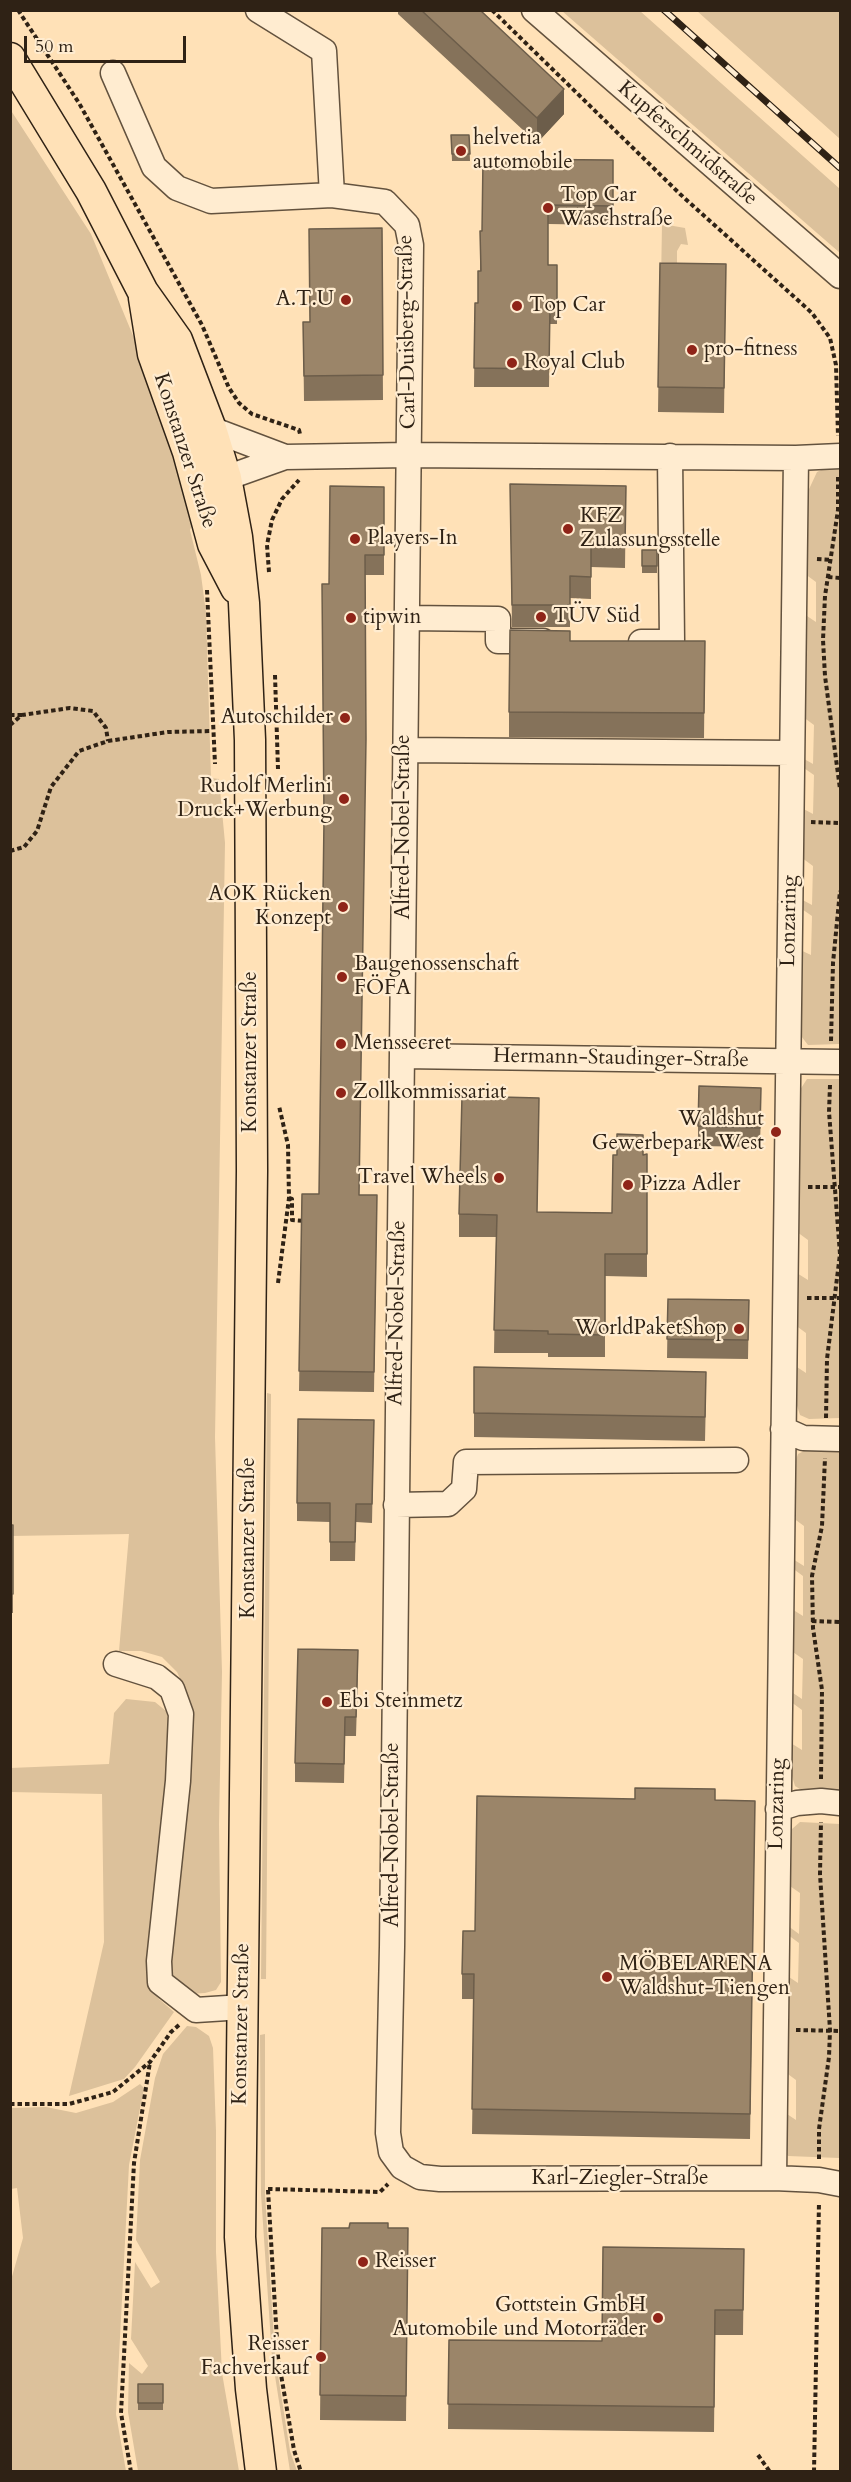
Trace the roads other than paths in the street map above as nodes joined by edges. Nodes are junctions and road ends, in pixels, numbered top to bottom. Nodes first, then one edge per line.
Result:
1 (258, 10) edge
2 (534, 10) edge
3 (10, 58) edge
4 (112, 73) dead end
5 (332, 195) junction
6 (840, 276) edge
7 (143, 292) junction
8 (212, 429) junction
9 (188, 452) junction
10 (408, 455) junction
11 (670, 456) junction
12 (839, 456) edge
13 (285, 457) junction
14 (796, 458) junction
15 (226, 478) junction
16 (244, 603) junction
17 (406, 618) junction
18 (567, 642) edge
19 (614, 642) edge
20 (404, 750) junction
21 (792, 753) junction
22 (402, 1056) junction
23 (788, 1061) junction
24 (835, 1062) edge
25 (783, 1430) junction
26 (833, 1440) edge
27 (736, 1460) dead end
28 (396, 1505) junction
29 (116, 1664) dead end
30 (831, 1802) edge
31 (778, 1809) junction
32 (243, 2007) junction
33 (402, 2167) joint
34 (774, 2178) junction
35 (830, 2182) edge
36 (261, 2472) edge

1 - 5 street
2 - 6 street, Kupferschmidstraße
3 - 7 main road, Konstanzer Straße
4 - 5 street, Carl-Duisberg-Straße
5 - 10 street, Carl-Duisberg-Straße
7 - 8 main road, Konstanzer Straße
7 - 9 main road, Konstanzer Straße
8 - 13 street, Carl-Duisberg-Straße
8 - 15 main road, Konstanzer Straße
9 - 15 street
9 - 16 main road, Konstanzer Straße
10 - 11 street, Carl-Duisberg-Straße
10 - 13 street, Carl-Duisberg-Straße
10 - 17 street, Alfred-Nobel-Straße
11 - 14 street, Carl-Duisberg-Straße
11 - 19 street
12 - 14 street
13 - 15 street, Carl-Duisberg-Straße
14 - 21 street, Lonzaring
15 - 16 main road, Konstanzer Straße
16 - 32 main road, Konstanzer Straße
17 - 18 street
17 - 20 street, Alfred-Nobel-Straße
20 - 21 street
20 - 22 street, Alfred-Nobel-Straße
21 - 23 street, Lonzaring
22 - 23 street, Hermann-Staudinger-Straße
22 - 28 street, Alfred-Nobel-Straße
23 - 24 street, Hermann-Staudinger-Straße
23 - 25 street, Lonzaring
25 - 26 street
25 - 31 street, Lonzaring
27 - 28 street
28 - 33 street, Alfred-Nobel-Straße
29 - 32 street
30 - 31 street
31 - 34 street, Lonzaring
32 - 36 main road, Konstanzer Straße
33 - 34 street, Karl-Ziegler-Straße
34 - 35 street, Karl-Ziegler-Straße

